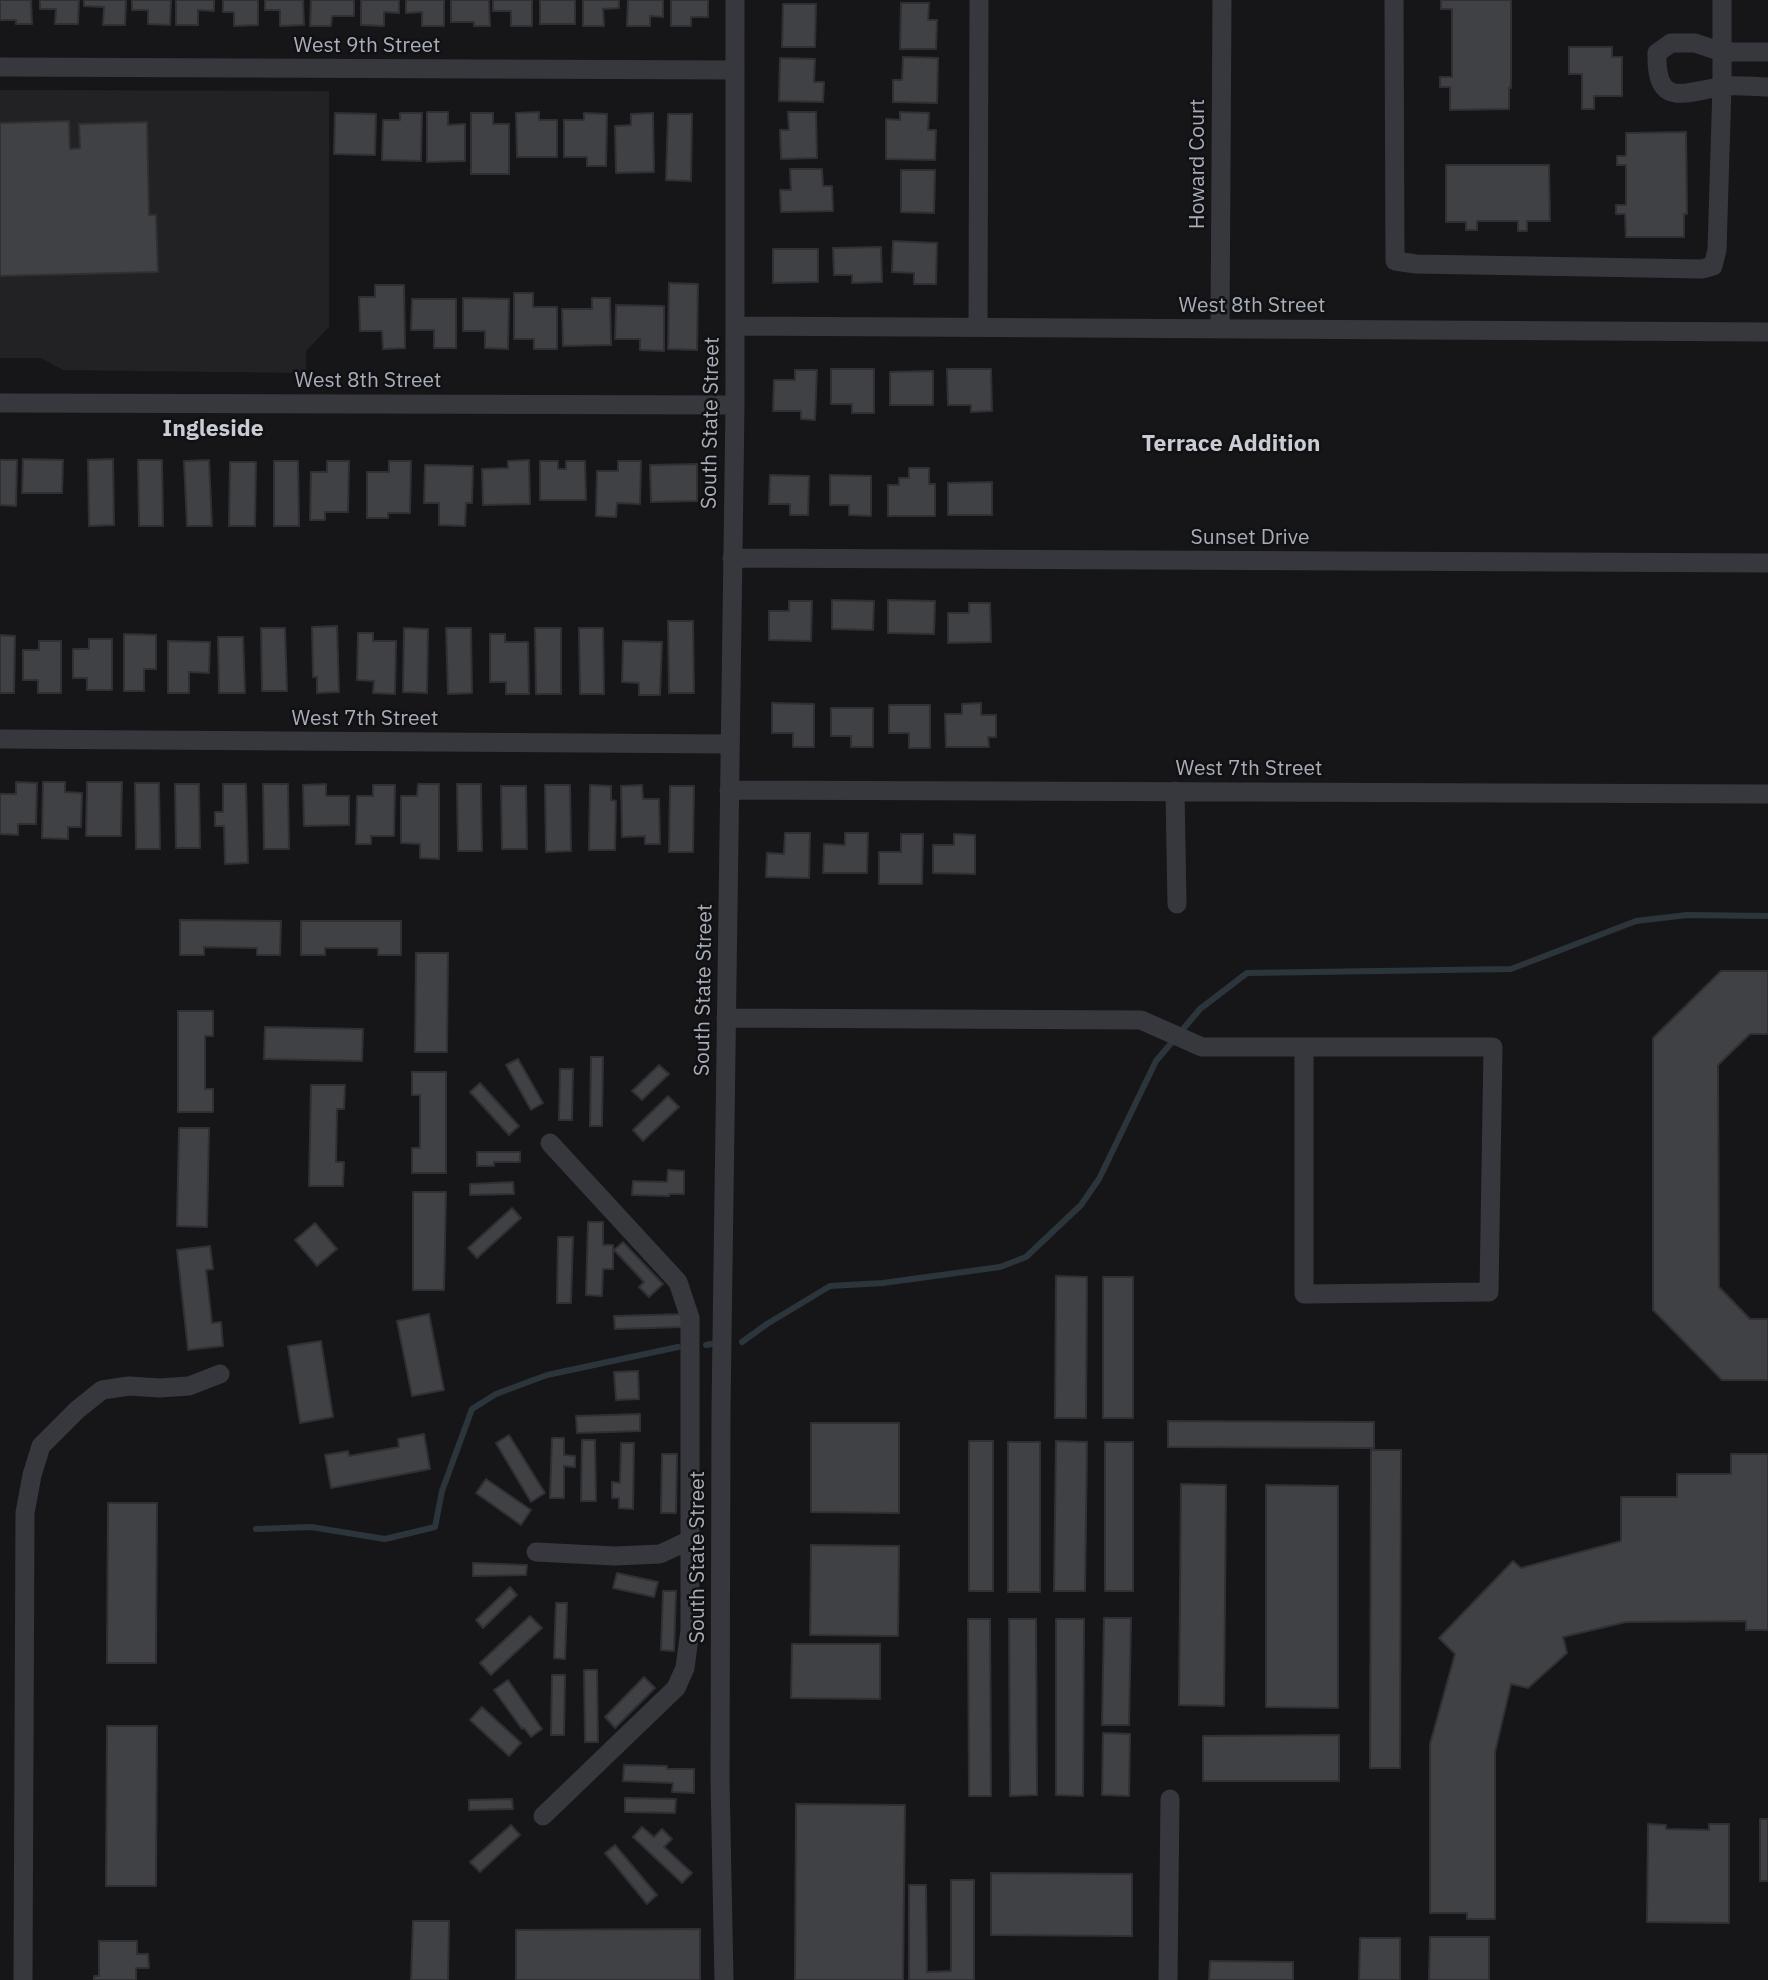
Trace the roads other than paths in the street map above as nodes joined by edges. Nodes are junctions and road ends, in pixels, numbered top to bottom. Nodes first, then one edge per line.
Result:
1 (735, 0) edge
2 (979, 0) edge
3 (1222, 0) edge
4 (1394, 0) edge
5 (1722, 0) edge
6 (1722, 52) junction
7 (1768, 52) edge
8 (0, 67) edge
9 (734, 70) junction
10 (1722, 86) junction
11 (1768, 87) edge
12 (735, 326) junction
13 (978, 327) junction
14 (1220, 328) junction
15 (1768, 332) edge
16 (0, 403) edge
17 (735, 405) junction
18 (732, 558) junction
19 (1768, 564) edge
20 (0, 739) edge
21 (729, 744) junction
22 (729, 790) junction
23 (1175, 791) junction
24 (1768, 794) edge
25 (1177, 904) dead end
26 (726, 1018) junction
27 (1304, 1048) junction
28 (550, 1143) dead end
29 (220, 1374) dead end
30 (721, 1410) junction
31 (690, 1415) junction
32 (690, 1540) junction
33 (536, 1552) dead end
34 (1170, 1799) dead end
35 (543, 1816) dead end
36 (23, 1980) edge
37 (724, 1980) edge
38 (1168, 1980) edge

1 - 9 street, South State Street
2 - 13 street
3 - 14 street, Howard Court
4 - 10 street
5 - 6 street
6 - 7 street
6 - 10 street
6 - 10 street
8 - 9 street, West 9th Street
9 - 12 street, South State Street
10 - 11 street
12 - 13 street, West 8th Street
12 - 17 street, South State Street
13 - 14 street, West 8th Street
14 - 15 street, West 8th Street
16 - 17 street, West 8th Street
17 - 18 street, South State Street
18 - 19 street, Sunset Drive
18 - 21 street, South State Street
20 - 21 street, West 7th Street
21 - 22 street, South State Street
22 - 23 street, West 7th Street
22 - 26 street, South State Street
23 - 24 street, West 7th Street
23 - 25 street
26 - 27 street
26 - 30 street, South State Street
27 - 27 street
28 - 31 street
29 - 36 street
30 - 31 street
30 - 37 street, South State Street
31 - 32 street
32 - 33 street
32 - 35 street
34 - 38 street

